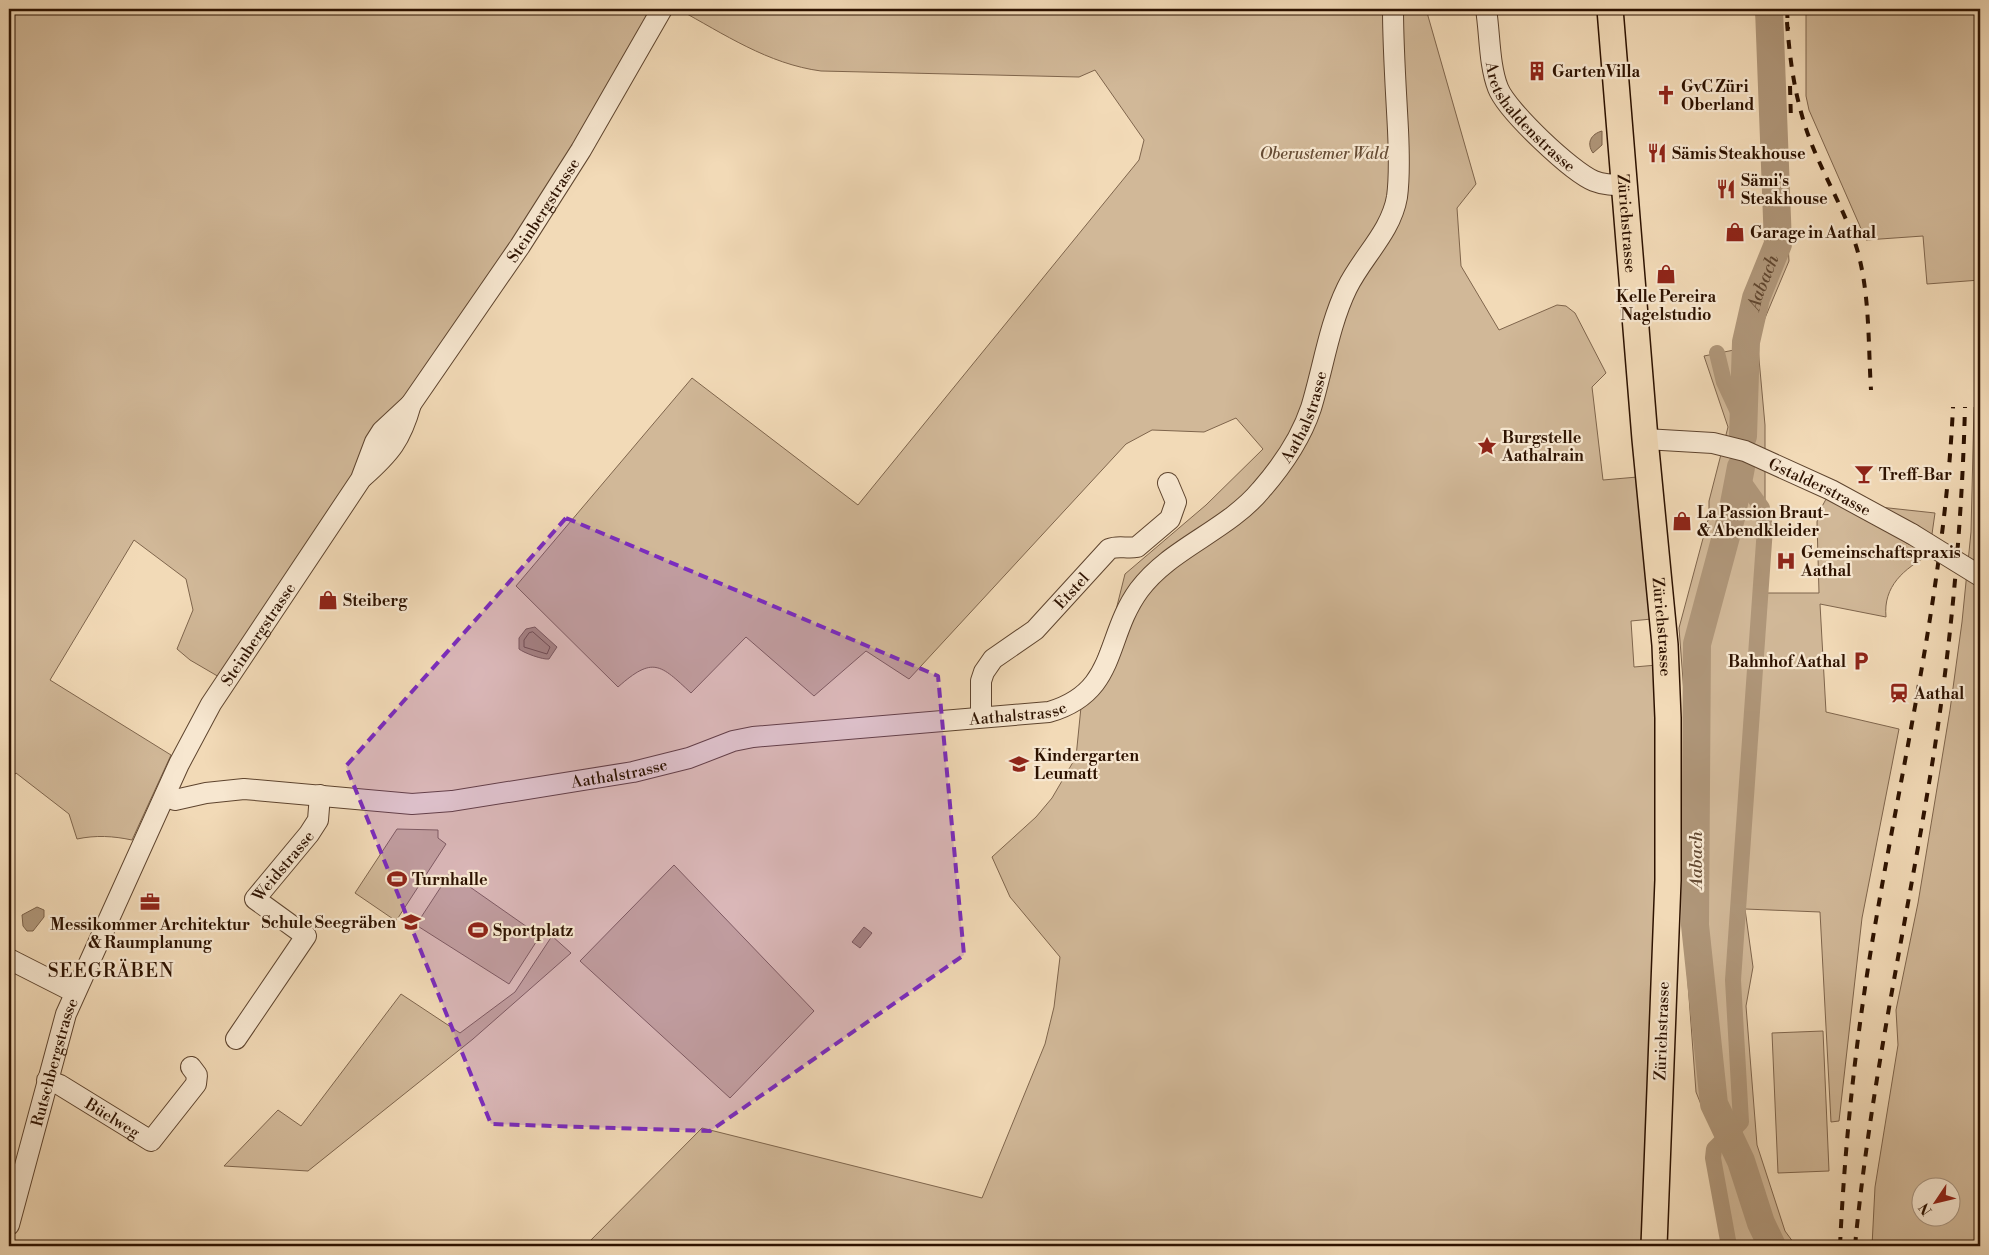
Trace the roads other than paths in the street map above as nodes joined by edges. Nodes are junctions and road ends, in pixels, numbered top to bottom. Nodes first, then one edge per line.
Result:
1 (662, 9) edge
2 (1393, 9) edge
3 (1486, 9) edge
4 (1610, 9) edge
5 (1624, 185) junction
6 (1645, 439) junction
7 (1168, 483) dead end
8 (1980, 576) edge
9 (981, 716) junction
10 (320, 795) junction
11 (165, 796) junction
12 (9, 959) edge
13 (74, 992) junction
14 (236, 1039) dead end
15 (191, 1067) dead end
16 (47, 1080) junction
17 (9, 1225) edge
18 (1654, 1246) edge

1 - 11 street, Steinbergstrasse
2 - 9 street, Aathalstrasse
3 - 5 street, Aretshaldenstrasse
4 - 5 main road, Zürichstrasse
5 - 6 main road, Zürichstrasse
6 - 8 street, Gstalderstrasse, bridge
6 - 18 main road, Zürichstrasse
7 - 9 street, Etstel
9 - 10 street, Aathalstrasse
10 - 11 street, Aathalstrasse
10 - 14 street, Weidstrasse
11 - 13 street, Rutschbergstrasse
12 - 13 street
13 - 16 street, Rutschbergstrasse
15 - 16 street, Büelweg
16 - 17 street, Rutschbergstrasse

